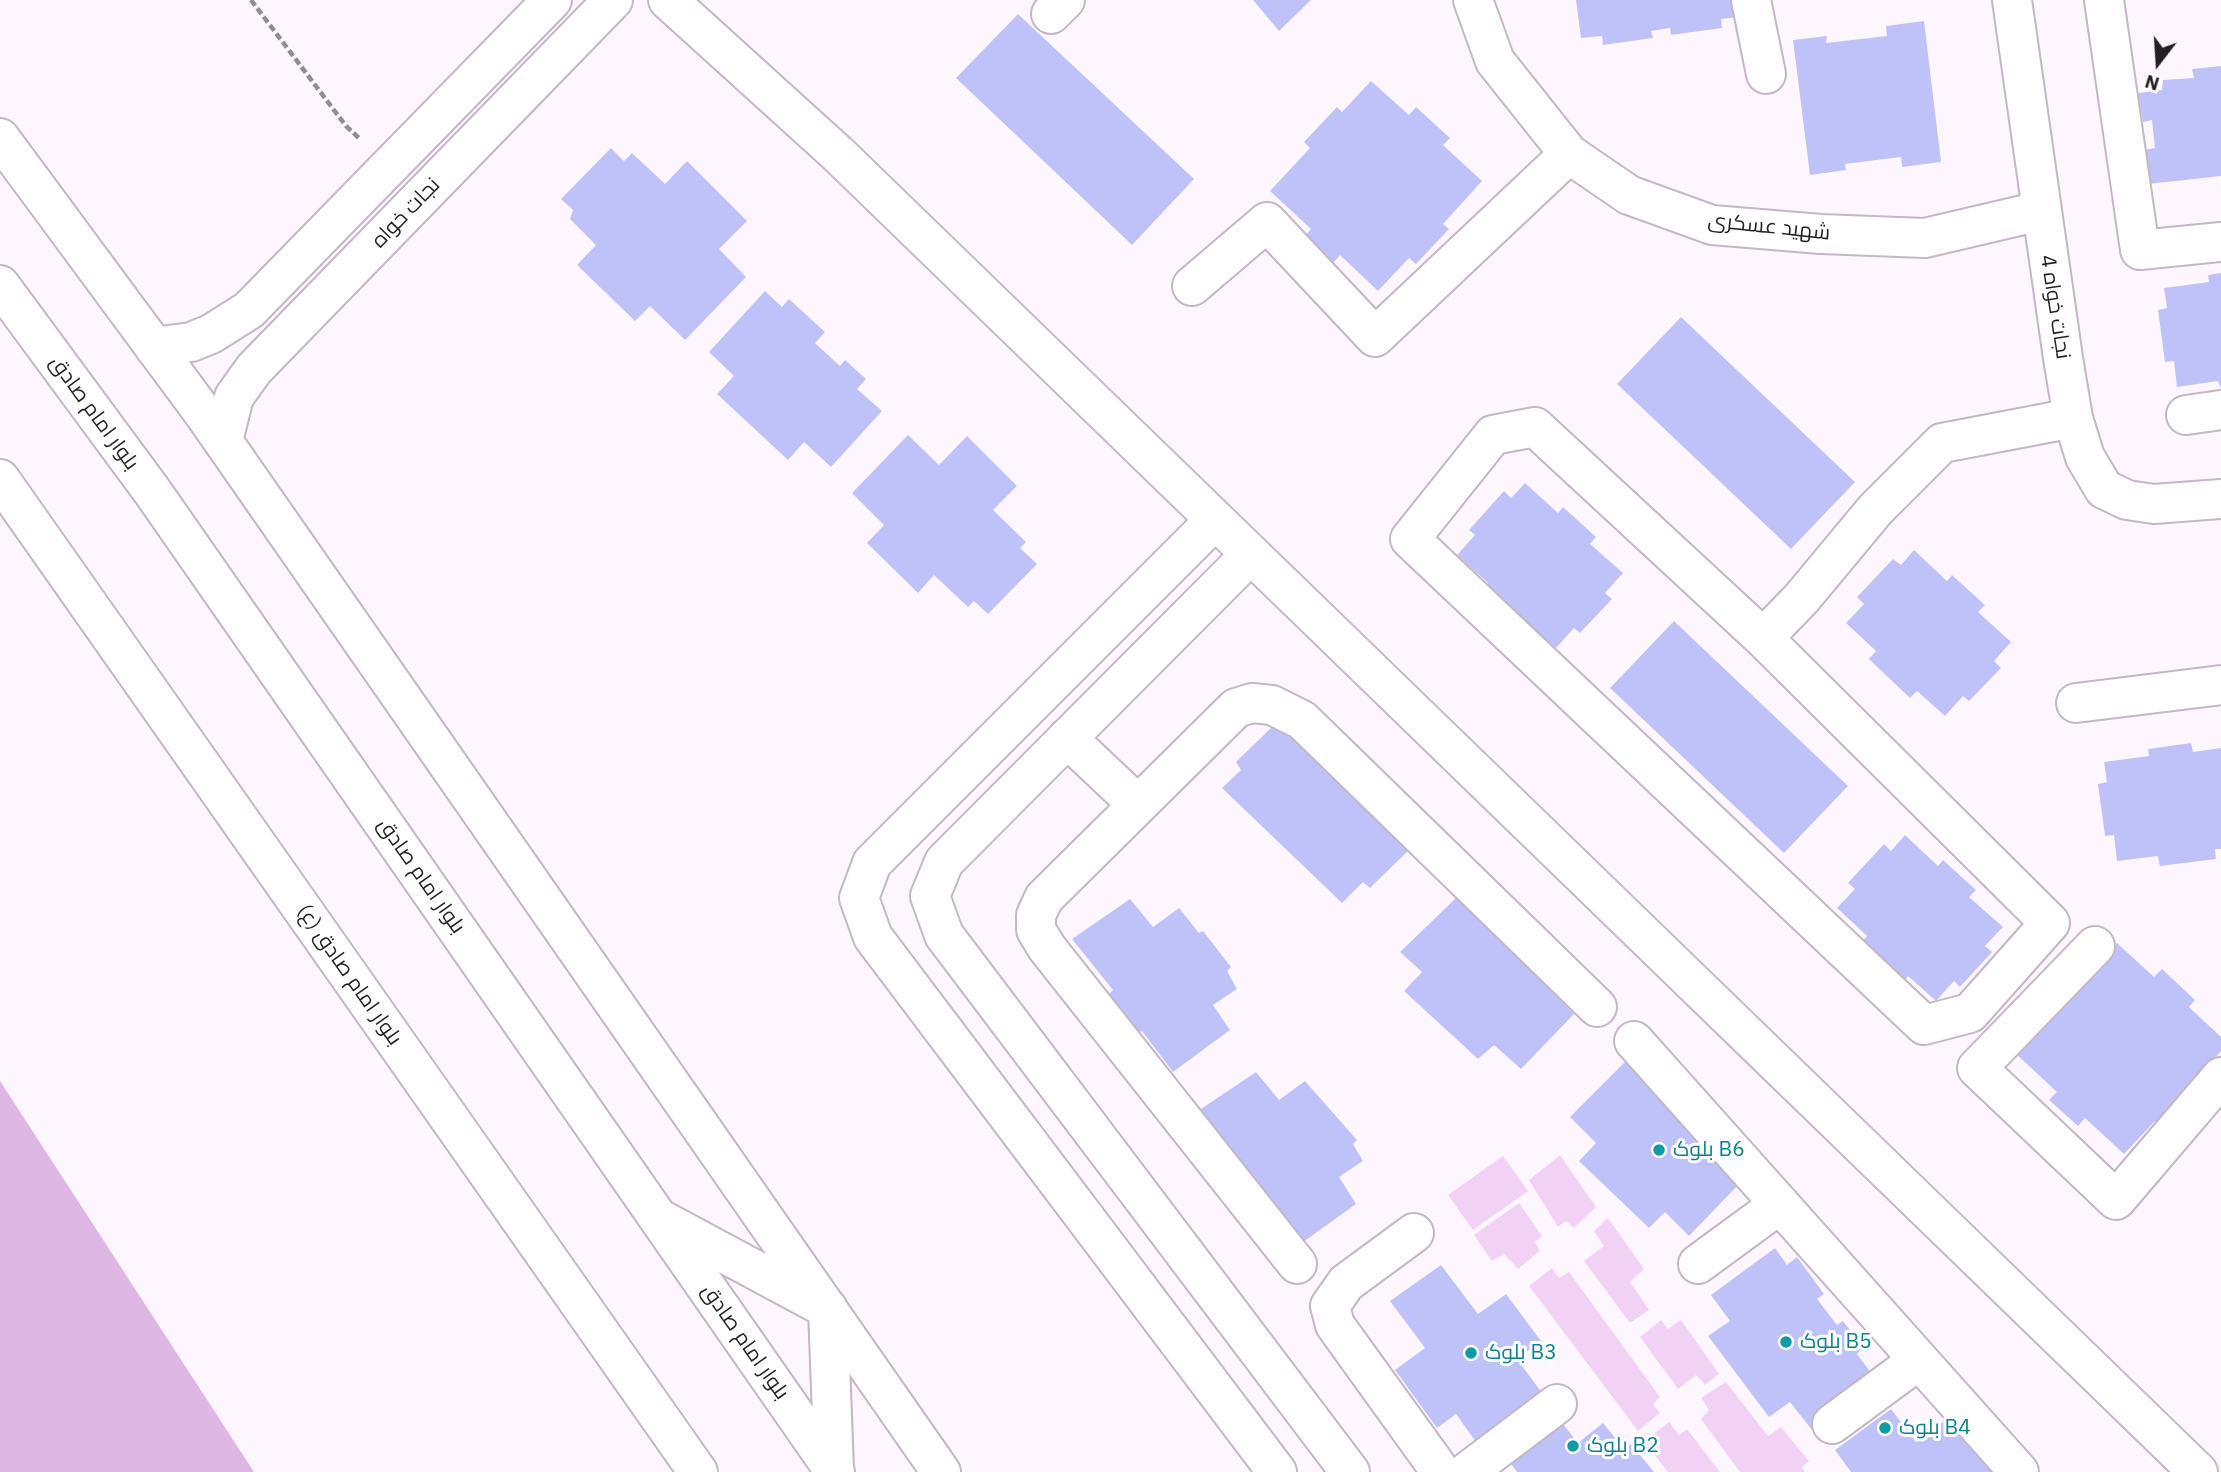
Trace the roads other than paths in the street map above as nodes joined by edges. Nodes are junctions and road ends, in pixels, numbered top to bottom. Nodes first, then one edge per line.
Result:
1 (552, 0) edge
2 (613, 0) edge
3 (668, 0) edge
4 (1473, 0) edge
5 (1751, 0) edge
6 (2012, 0) edge
7 (2104, 0) edge
8 (1766, 74) dead end
9 (0, 138) edge
10 (1569, 154) junction
11 (2040, 211) junction
12 (2221, 242) edge
13 (0, 285) edge
14 (1192, 286) dead end
15 (154, 347) junction
16 (2073, 418) junction
17 (223, 441) junction
18 (0, 479) edge
19 (2221, 499) edge
20 (1215, 520) junction
21 (1251, 554) junction
22 (1763, 638) junction
23 (2221, 685) edge
24 (2076, 703) dead end
25 (1067, 738) junction
26 (1137, 804) junction
27 (2095, 946) dead end
28 (1597, 1007) dead end
29 (1634, 1041) dead end
30 (2221, 1077) edge
31 (1780, 1204) junction
32 (659, 1219) junction
33 (1414, 1233) dead end
34 (1297, 1264) dead end
35 (1698, 1264) dead end
36 (828, 1308) junction
37 (1919, 1360) junction
38 (1558, 1404) dead end
39 (1832, 1424) dead end
40 (835, 1471) edge
41 (698, 1472) edge
42 (941, 1472) edge
43 (1278, 1472) edge
44 (1350, 1472) edge
45 (1441, 1472) edge
46 (1467, 1472) edge
47 (2019, 1472) edge
48 (2198, 1472) edge

1 - 15 street
2 - 17 street, نجات خواه
3 - 20 street
4 - 10 street, شهید عسکری
5 - 8 street
6 - 11 street, نجات خواه 4
7 - 12 street
9 - 15 street
10 - 11 street, شهید عسکری
10 - 14 street
11 - 16 street, نجات خواه 4
13 - 32 street, بلوار امام صادق
15 - 17 street
16 - 19 street, نجات خواه 4
16 - 22 street
17 - 36 street
18 - 41 street, بلوار امام صادق (ع)
20 - 21 street
20 - 43 street
21 - 25 street
21 - 48 street
22 - 22 street
23 - 24 street
25 - 26 street
25 - 44 street
26 - 28 street
26 - 34 street
27 - 30 street
29 - 31 street
31 - 35 street
31 - 37 street
32 - 36 street
32 - 40 street, بلوار امام صادق
33 - 45 street
36 - 40 street
36 - 42 street
37 - 39 street
37 - 47 street
38 - 46 street

